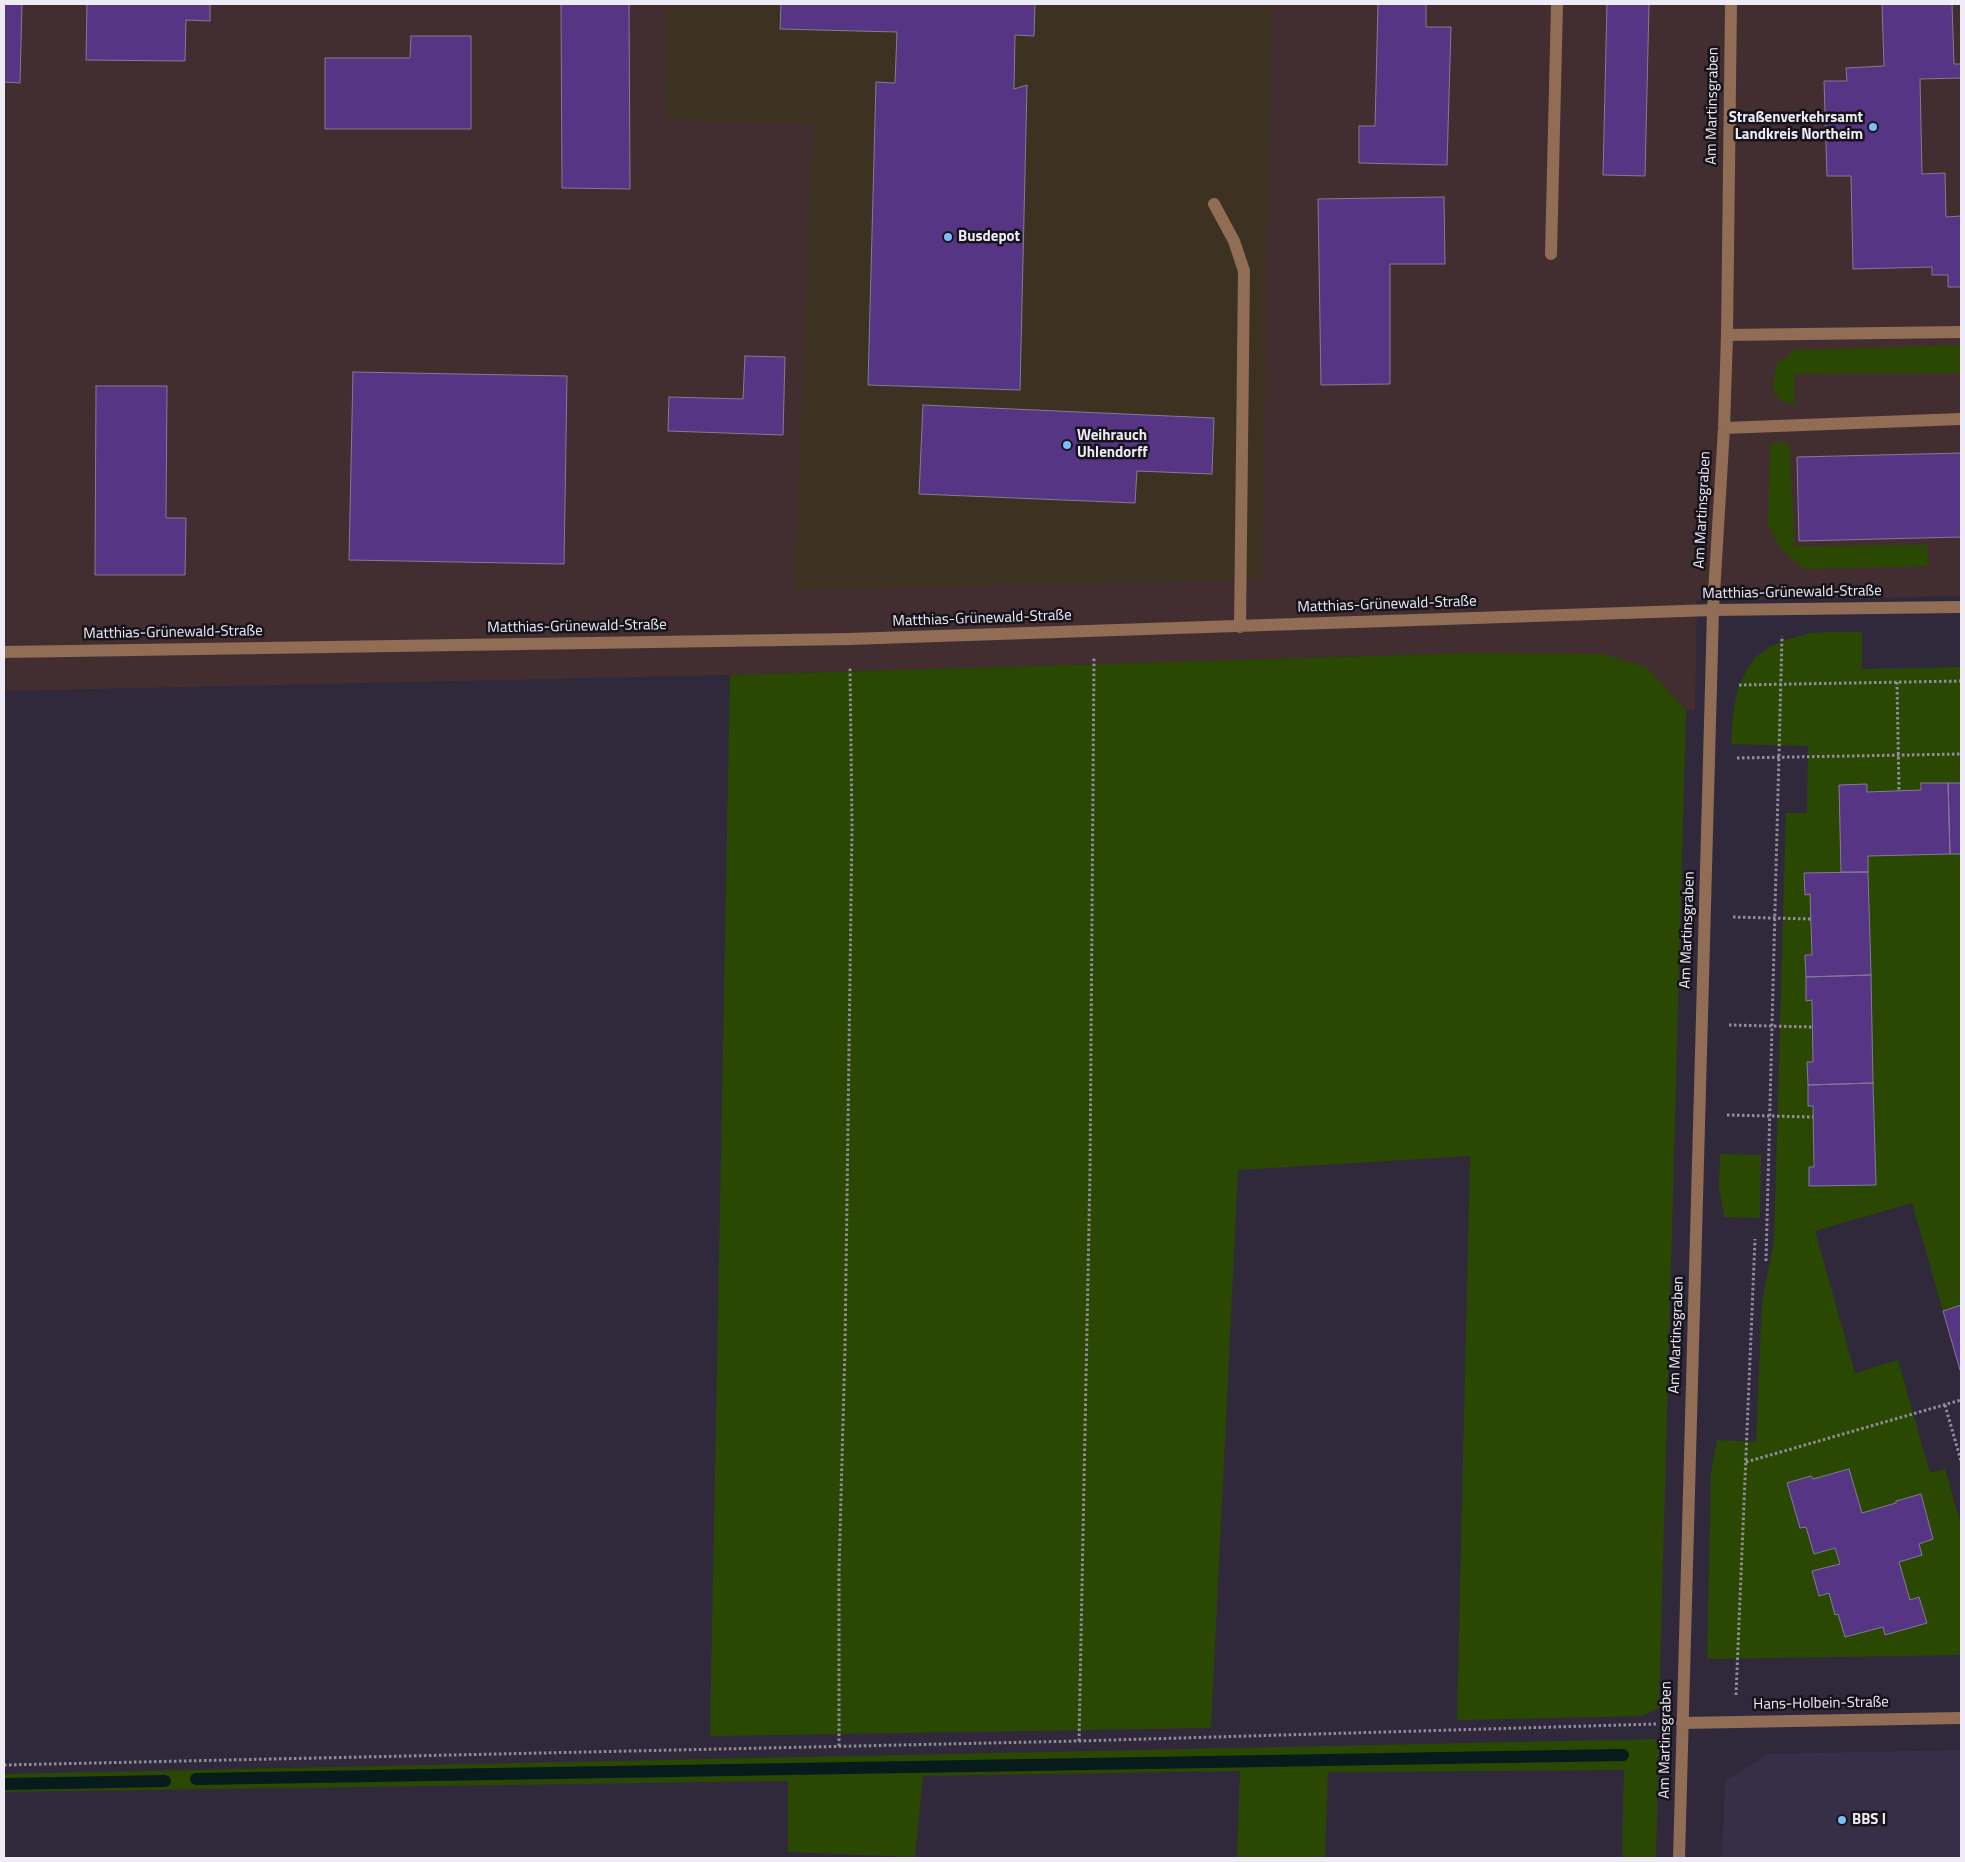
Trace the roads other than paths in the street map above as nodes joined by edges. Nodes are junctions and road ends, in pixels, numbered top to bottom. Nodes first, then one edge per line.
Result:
1 (1557, 4) edge
2 (1731, 4) edge
3 (1214, 204) dead end
4 (1551, 254) dead end
5 (1961, 332) edge
6 (1727, 335) junction
7 (1961, 419) edge
8 (1724, 428) junction
9 (1961, 607) edge
10 (1713, 610) junction
11 (1240, 627) junction
12 (4, 652) edge
13 (1961, 1718) edge
14 (1682, 1723) junction
15 (1679, 1858) edge

1 - 4 street
2 - 6 street, Am Martinsgraben
3 - 11 street
5 - 6 street
6 - 8 street, Am Martinsgraben
7 - 8 street
8 - 10 street, Am Martinsgraben
9 - 10 street, Matthias-Grünewald-Straße
10 - 11 street, Matthias-Grünewald-Straße
10 - 14 street, Am Martinsgraben
11 - 12 street, Matthias-Grünewald-Straße
13 - 14 street, Hans-Holbein-Straße
14 - 15 street, Am Martinsgraben

